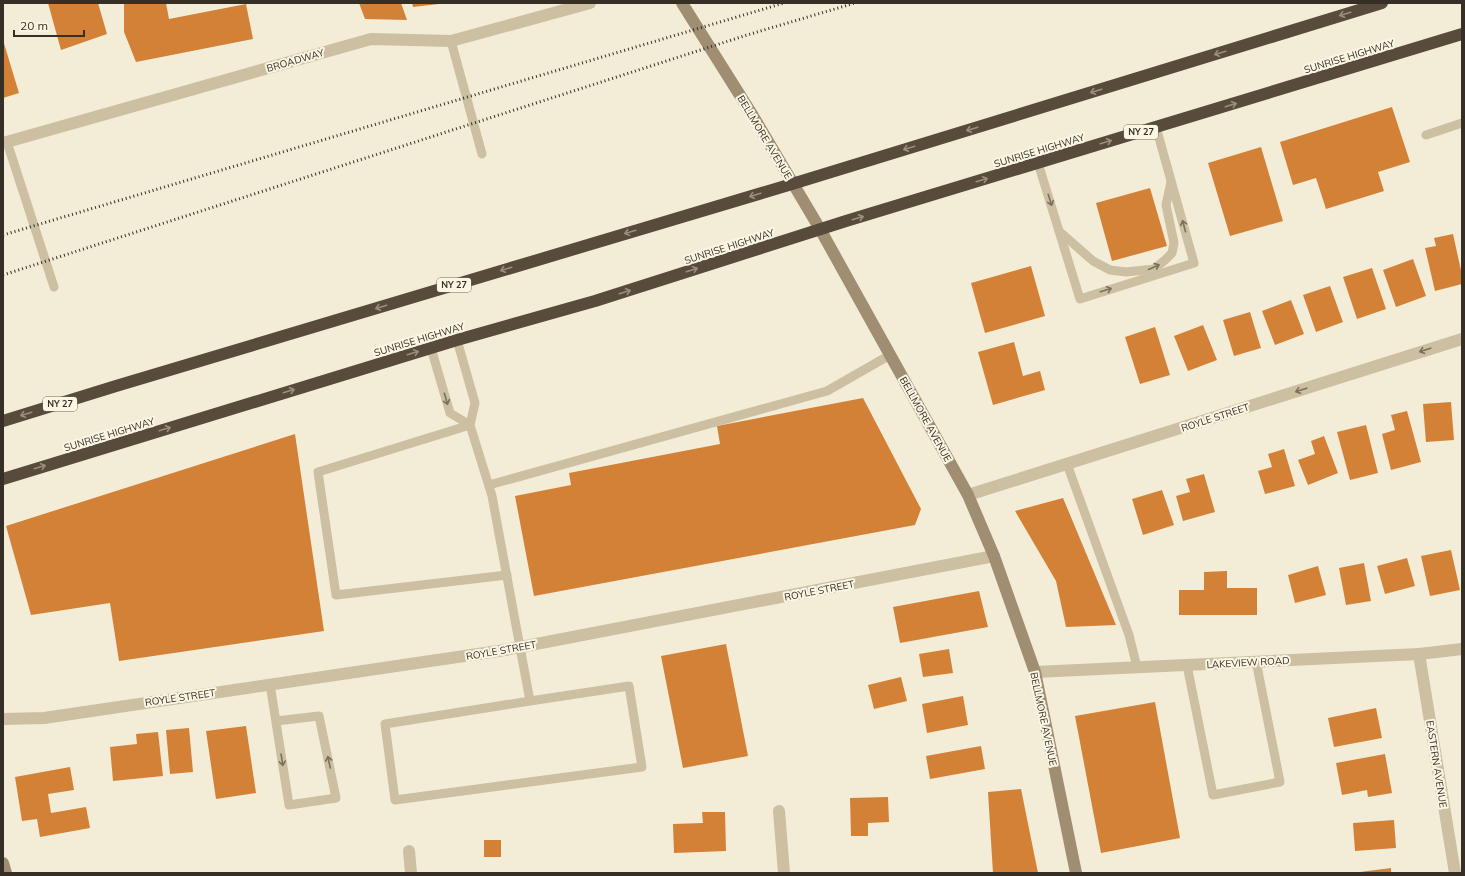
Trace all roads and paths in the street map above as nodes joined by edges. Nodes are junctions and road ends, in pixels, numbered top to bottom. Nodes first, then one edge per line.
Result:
1 (590, 3) edge
2 (682, 3) edge
3 (1382, 3) edge
4 (1462, 34) edge
5 (451, 41) junction
6 (1462, 123) edge
7 (1156, 127) junction
8 (1426, 135) dead end
9 (5, 142) edge
10 (482, 154) dead end
11 (1038, 163) junction
12 (1172, 180) junction
13 (792, 184) junction
14 (820, 229) junction
15 (1059, 231) junction
16 (54, 287) dead end
17 (1462, 338) edge
18 (457, 340) junction
19 (431, 348) junction
20 (890, 355) junction
21 (3, 422) edge
22 (470, 425) junction
23 (1067, 464) junction
24 (3, 478) edge
25 (489, 486) junction
26 (968, 495) junction
27 (994, 556) junction
28 (507, 575) junction
29 (520, 647) junction
30 (1462, 649) edge
31 (1419, 654) junction
32 (1256, 662) junction
33 (1187, 665) junction
34 (1137, 667) junction
35 (1034, 672) junction
36 (270, 684) junction
37 (530, 701) junction
38 (3, 719) edge
39 (276, 721) junction
40 (779, 811) dead end
41 (409, 851) dead end
42 (3, 863) edge
43 (6, 873) edge
44 (411, 873) edge
45 (784, 873) edge
46 (1076, 873) edge
47 (1455, 873) edge

1 - 5 street, BROADWAY
2 - 13 main road, BELLMORE AVENUE
3 -> 13 highway, NY 27
7 -> 4 highway, SUNRISE HIGHWAY / NY 27
5 - 9 street, BROADWAY
5 - 10 lane
6 - 8 lane
11 -> 7 highway, SUNRISE HIGHWAY / NY 27
7 - 12 lane
9 - 16 lane
14 -> 11 highway, SUNRISE HIGHWAY / NY 27
11 -> 15 lane
15 -> 12 lane
15 -> 12 lane
13 - 14 main road, BELLMORE AVENUE
13 -> 21 highway, NY 27
18 -> 14 highway, SUNRISE HIGHWAY / NY 27
14 - 20 main road, BELLMORE AVENUE
17 -> 23 street, ROYLE STREET
18 - 19 highway, SUNRISE HIGHWAY / NY 27
18 - 22 lane
19 -> 22 lane
24 -> 19 highway, SUNRISE HIGHWAY / NY 27
20 - 25 lane
20 - 26 main road, BELLMORE AVENUE
22 - 25 lane
22 - 28 lane
23 - 26 street, ROYLE STREET
23 - 34 lane
25 - 28 lane
26 - 27 main road, BELLMORE AVENUE
27 - 29 street, ROYLE STREET
27 - 35 main road, BELLMORE AVENUE
28 - 29 lane
29 - 36 street, ROYLE STREET
29 - 37 lane
30 - 31 street, LAKEVIEW ROAD
31 - 32 street, LAKEVIEW ROAD
31 - 47 street, EASTERN AVENUE
32 - 33 street, LAKEVIEW ROAD
32 - 33 lane
33 - 34 street, LAKEVIEW ROAD
34 - 35 street, LAKEVIEW ROAD
35 - 46 main road, BELLMORE AVENUE
36 - 38 street, ROYLE STREET
36 - 39 lane
37 - 37 lane
39 -> 39 lane
40 - 45 street
41 - 44 street
42 - 43 main road

